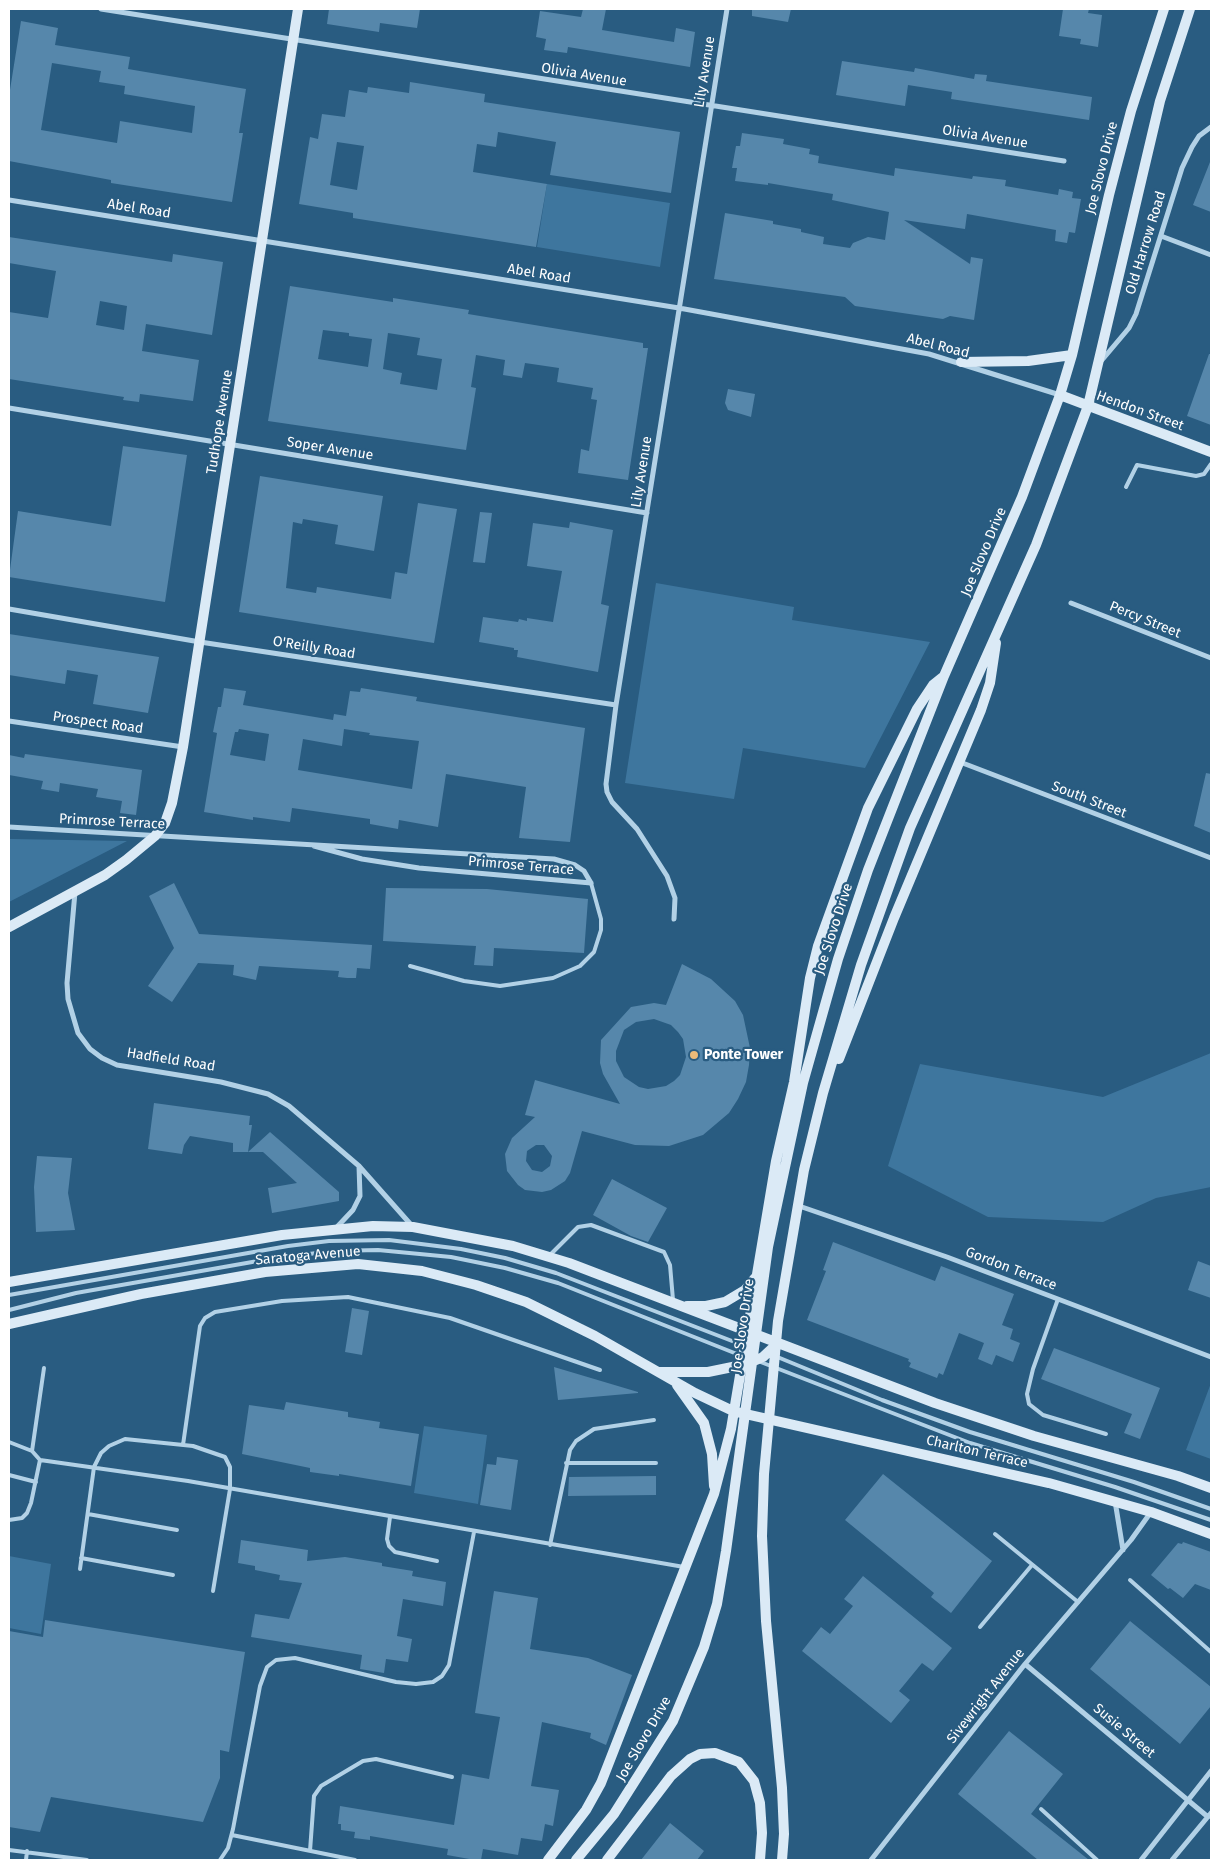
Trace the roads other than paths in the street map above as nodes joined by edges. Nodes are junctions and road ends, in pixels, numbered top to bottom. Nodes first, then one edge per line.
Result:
1 (101, 9) edge
2 (298, 9) edge
3 (727, 9) edge
4 (1164, 9) edge
5 (1190, 9) edge
6 (293, 40) junction
7 (710, 106) junction
8 (1211, 127) edge
9 (1064, 161) dead end
10 (9, 200) edge
11 (1161, 236) junction
12 (261, 240) junction
13 (1211, 255) edge
14 (679, 308) junction
15 (1072, 355) junction
16 (961, 362) junction
17 (1098, 364) junction
18 (1060, 396) junction
19 (1088, 406) junction
20 (9, 408) edge
21 (230, 444) junction
22 (1211, 452) edge
23 (1211, 464) edge
24 (1126, 487) dead end
25 (647, 512) junction
26 (1071, 602) dead end
27 (9, 609) edge
28 (997, 635) junction
29 (200, 642) junction
30 (1211, 658) edge
31 (944, 676) junction
32 (616, 705) junction
33 (9, 721) edge
34 (184, 747) junction
35 (960, 762) junction
36 (9, 827) edge
37 (155, 836) junction
38 (304, 843) junction
39 (1211, 858) edge
40 (591, 883) junction
41 (75, 892) junction
42 (674, 919) dead end
43 (9, 927) edge
44 (410, 966) dead end
45 (359, 1166) junction
46 (802, 1207) junction
47 (413, 1227) junction
48 (336, 1228) junction
49 (549, 1257) junction
50 (755, 1278) junction
51 (9, 1282) edge
52 (9, 1296) edge
53 (1058, 1299) junction
54 (678, 1305) junction
55 (9, 1310) edge
56 (9, 1324) edge
57 (747, 1333) junction
58 (777, 1344) junction
59 (766, 1353) junction
60 (742, 1355) junction
61 (1211, 1357) edge
62 (757, 1361) junction
63 (44, 1368) dead end
64 (600, 1370) dead end
65 (656, 1372) junction
66 (674, 1382) junction
67 (733, 1411) junction
68 (654, 1420) dead end
69 (1106, 1434) dead end
70 (9, 1442) edge
71 (183, 1445) junction
72 (32, 1451) junction
73 (40, 1460) junction
74 (566, 1463) junction
75 (656, 1463) dead end
76 (94, 1467) junction
77 (9, 1475) edge
78 (36, 1482) junction
79 (1211, 1488) edge
80 (230, 1489) junction
81 (714, 1494) junction
82 (1115, 1501) junction
83 (1211, 1509) edge
84 (1151, 1512) junction
85 (88, 1514) junction
86 (390, 1517) junction
87 (9, 1520) edge
88 (1211, 1520) edge
89 (177, 1530) dead end
90 (474, 1532) junction
91 (995, 1534) dead end
92 (1211, 1534) edge
93 (550, 1545) junction
94 (1122, 1550) junction
95 (82, 1558) junction
96 (438, 1561) dead end
97 (1032, 1565) junction
98 (685, 1567) junction
99 (80, 1569) dead end
100 (173, 1574) dead end
101 (1130, 1580) dead end
102 (213, 1591) dead end
103 (1078, 1602) junction
104 (980, 1627) dead end
105 (1211, 1652) edge
106 (1026, 1664) junction
107 (1211, 1771) edge
108 (452, 1777) dead end
109 (1188, 1799) junction
110 (1041, 1809) dead end
111 (1210, 1815) edge
112 (232, 1835) junction
113 (9, 1850) edge
114 (26, 1851) junction
115 (310, 1851) junction
116 (26, 1860) edge
117 (87, 1860) edge
118 (220, 1860) edge
119 (355, 1860) edge
120 (548, 1860) edge
121 (576, 1860) edge
122 (607, 1860) edge
123 (760, 1860) edge
124 (782, 1860) edge
125 (871, 1860) edge
126 (1097, 1860) edge
127 (1141, 1860) edge
128 (1172, 1860) edge

1 - 6 street, Olivia Avenue
2 - 6 main road, Tudhope Avenue
3 - 7 street, Lily Avenue
4 - 15 main road, Joe Slovo Drive
5 - 17 main road
6 - 7 street, Olivia Avenue
6 - 12 main road, Tudhope Avenue
7 - 9 street, Olivia Avenue
7 - 14 street, Lily Avenue
8 - 11 street, Old Harrow Road
10 - 12 street, Abel Road
11 - 13 street
11 - 17 street, Old Harrow Road
12 - 14 street, Abel Road
12 - 21 main road, Tudhope Avenue
14 - 16 street, Abel Road
14 - 25 street, Lily Avenue
15 - 16 main road
15 - 18 main road, Joe Slovo Drive
16 - 18 street, Abel Road
17 - 19 main road
18 - 19 main road, Hendon Street
18 - 31 main road, Joe Slovo Drive
19 - 22 main road, Hendon Street
19 - 28 main road
20 - 21 street, Soper Avenue
21 - 25 street, Soper Avenue
21 - 29 main road, Tudhope Avenue
23 - 24 lane
25 - 32 street, Lily Avenue
26 - 30 street, Percy Street
27 - 29 street, O'Reilly Road
28 - 35 main road
28 - 124 main road
29 - 32 street, O'Reilly Road
29 - 34 main road, Tudhope Avenue
31 - 50 main road
31 - 121 main road, Joe Slovo Drive
32 - 42 street, Lily Avenue
33 - 34 street, Prospect Road
34 - 37 main road, Tudhope Avenue
35 - 39 street, South Street
35 - 46 main road
36 - 37 street, Primrose Terrace
37 - 38 street, Primrose Terrace
37 - 41 main road
38 - 40 street, Primrose Terrace
38 - 40 street, Primrose Terrace
40 - 44 lane
41 - 43 main road
41 - 45 street, Hadfield Road
45 - 47 street, Hadfield Road
45 - 48 street
46 - 53 street, Gordon Terrace
46 - 58 main road
47 - 48 main road, Saratoga Avenue
47 - 49 main road, Saratoga Avenue
48 - 51 main road, Saratoga Avenue
49 - 54 main road, Saratoga Avenue
49 - 54 lane
50 - 54 main road
50 - 57 main road
52 - 60 lane
53 - 61 street, Gordon Terrace
53 - 69 lane
54 - 57 main road, Saratoga Avenue
55 - 60 lane
56 - 65 main road, Saratoga Avenue
57 - 58 main road, Charlton Terrace
57 - 60 main road
58 - 59 main road
58 - 79 main road, Charlton Terrace
59 - 60 lane
59 - 62 main road
59 - 83 lane
60 - 62 main road
60 - 65 main road
60 - 67 main road
62 - 88 lane
63 - 72 lane
64 - 71 lane
65 - 66 main road, Saratoga Avenue
66 - 67 main road, Saratoga Avenue
66 - 81 main road
67 - 81 main road
67 - 82 main road, Charlton Terrace
68 - 74 lane
70 - 72 lane
71 - 76 lane
71 - 80 lane
72 - 73 lane
73 - 76 lane
73 - 78 lane
74 - 75 lane
74 - 93 lane
76 - 80 lane
76 - 85 lane
77 - 78 lane
78 - 87 lane
80 - 86 lane
80 - 102 lane
81 - 98 main road
82 - 84 main road, Charlton Terrace
82 - 94 street
84 - 92 main road, Charlton Terrace
84 - 94 street, Sivewright Avenue
85 - 89 lane
85 - 95 lane
86 - 90 lane
86 - 96 lane
90 - 93 lane
90 - 112 lane
91 - 97 lane
93 - 98 lane
94 - 103 street, Sivewright Avenue
95 - 99 lane
95 - 100 lane
97 - 103 lane
97 - 104 lane
98 - 120 main road
101 - 105 lane
103 - 106 street, Sivewright Avenue
106 - 109 street, Susie Street
106 - 125 street, Sivewright Avenue
107 - 109 street
108 - 115 lane
109 - 111 street, Susie Street
109 - 127 street
110 - 126 lane
111 - 128 street
112 - 115 lane
112 - 118 lane
113 - 114 lane
114 - 116 lane
114 - 117 lane
115 - 119 lane
122 - 123 main road

